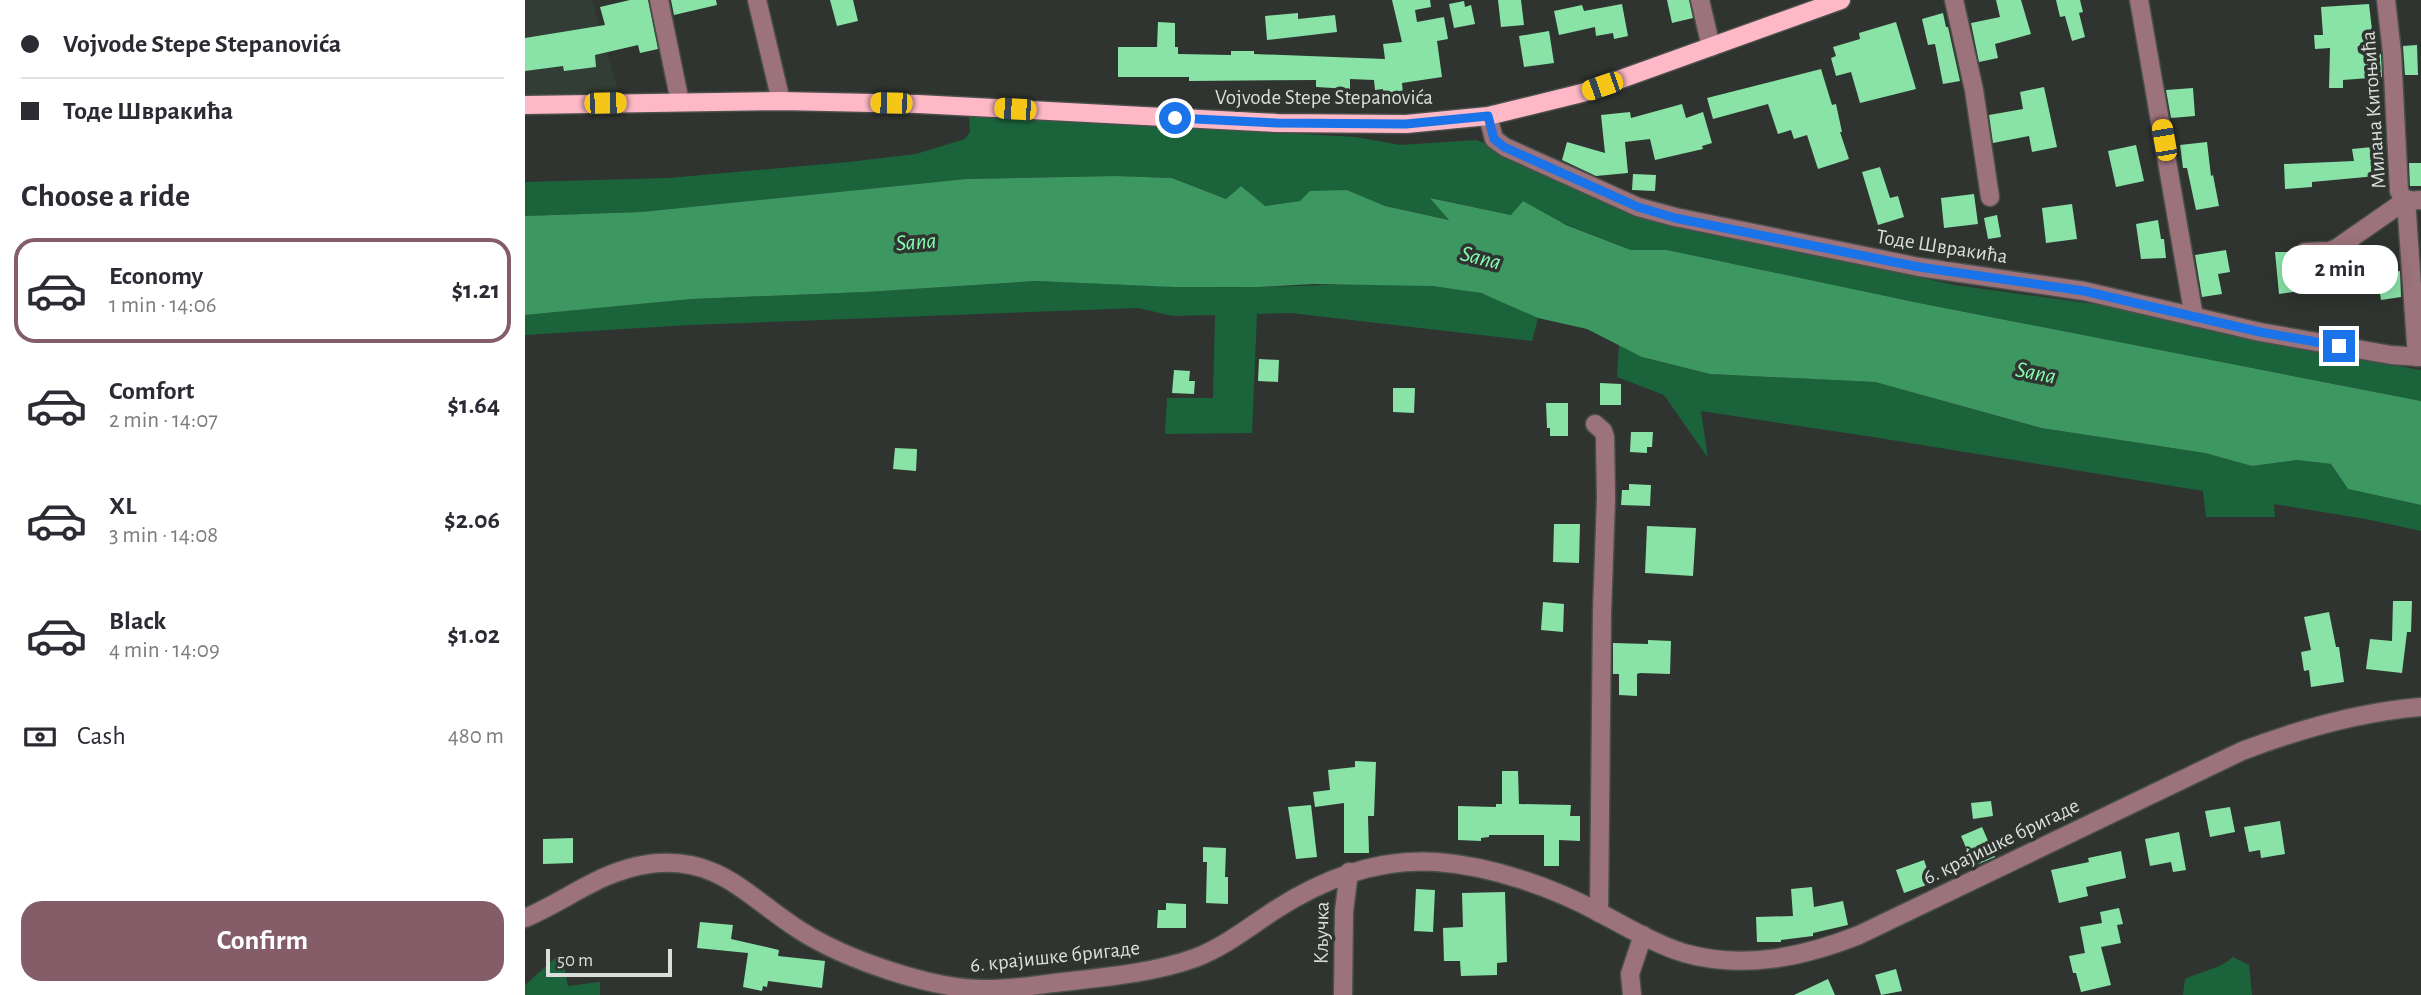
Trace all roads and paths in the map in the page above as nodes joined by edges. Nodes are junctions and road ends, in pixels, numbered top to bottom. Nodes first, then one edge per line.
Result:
1 (659, 0) edge
2 (757, 0) edge
3 (1700, 0) edge
4 (1841, 0) edge
5 (1954, 0) edge
6 (2139, 0) edge
7 (2386, 0) edge
8 (1711, 47) junction
9 (781, 101) junction
10 (680, 102) junction
11 (525, 105) edge
12 (1488, 116) junction
13 (1990, 197) dead end
14 (2414, 200) edge
15 (2305, 252) dead end
16 (2195, 317) junction
17 (2419, 357) edge
18 (1595, 424) dead end
19 (2421, 707) edge
20 (1349, 872) junction
21 (1599, 912) junction
22 (525, 918) edge
23 (1643, 935) junction
24 (1343, 995) edge
25 (1632, 995) edge

1 - 10 street
2 - 9 street
3 - 8 street
4 - 8 main road, Vojvode Stepe Stepanovića
5 - 13 street
6 - 16 street
7 - 14 street, Милана Китоњића
8 - 12 main road, Vojvode Stepe Stepanovića
9 - 10 main road, Vojvode Stepe Stepanovića
9 - 12 main road, Vojvode Stepe Stepanovića
10 - 11 main road, Vojvode Stepe Stepanovića
12 - 16 street, Тоде Швракића
14 - 15 street
14 - 17 street, Милана Китоњића
16 - 17 street, Тоде Швракића
18 - 21 street
19 - 23 street, 6. крајишке бригаде
20 - 21 street, 6. крајишке бригаде
20 - 22 street, 6. крајишке бригаде
20 - 24 street, Кључка
21 - 23 street, 6. крајишке бригаде
23 - 25 street

